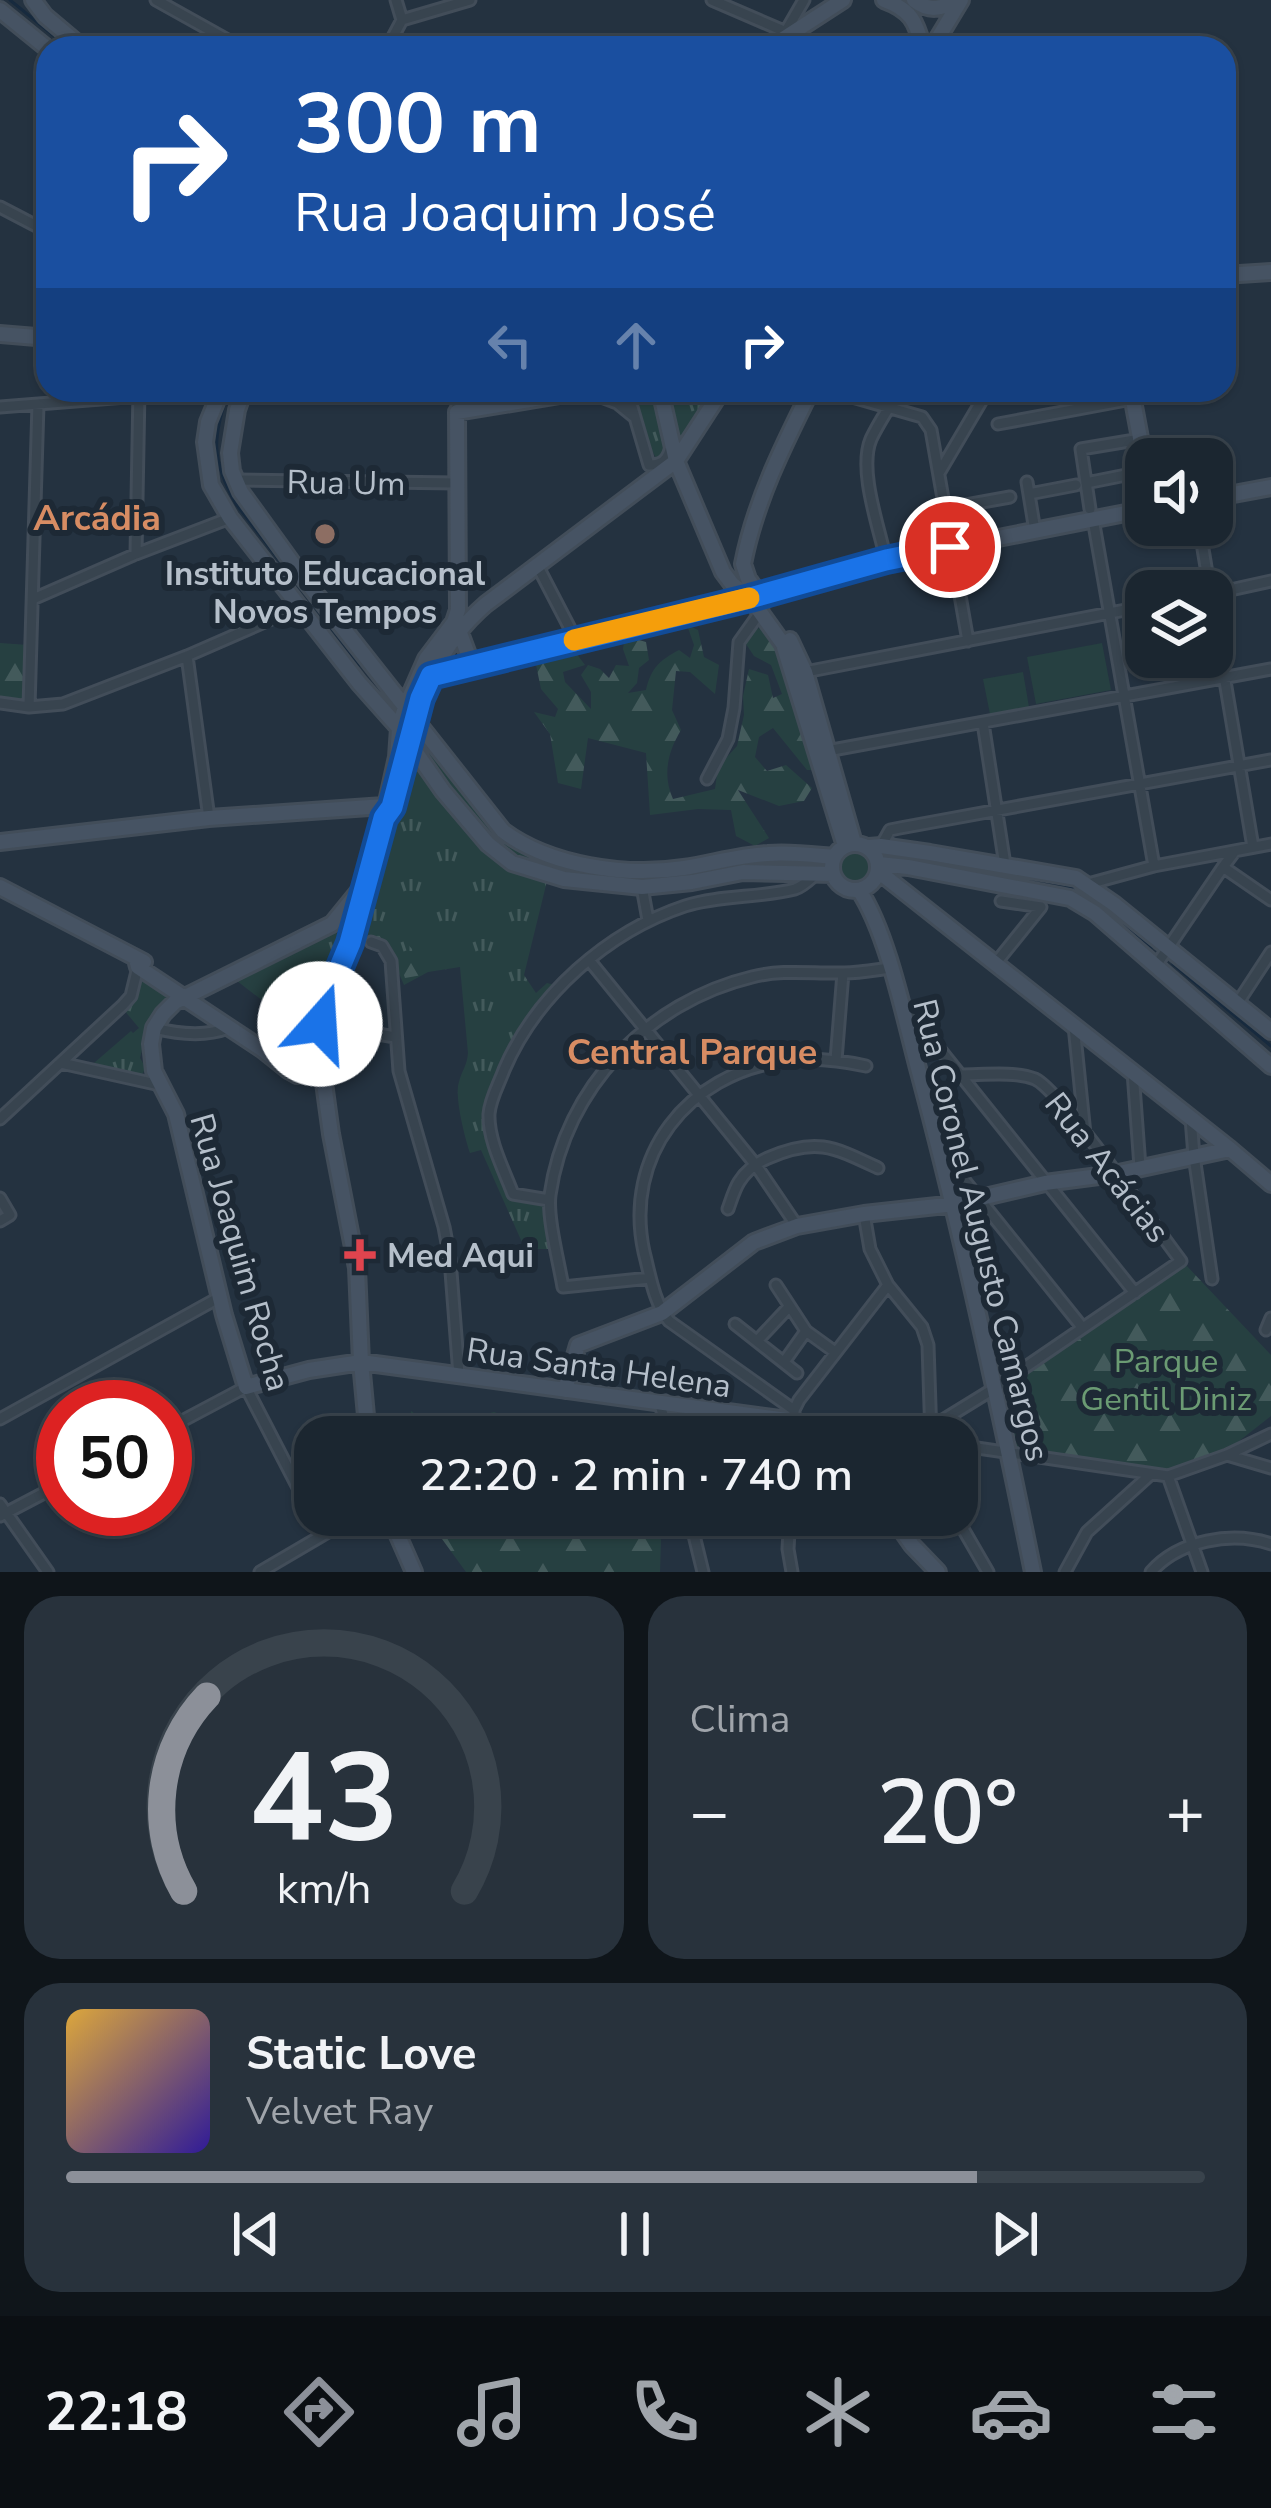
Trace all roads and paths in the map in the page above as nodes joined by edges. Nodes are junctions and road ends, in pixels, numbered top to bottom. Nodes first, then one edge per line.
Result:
1 (156, 0) edge
2 (396, 0) edge
3 (712, 0) edge
4 (804, 0) edge
5 (845, 0) edge
6 (884, 0) edge
7 (914, 0) edge
8 (959, 0) edge
9 (34, 1) edge
10 (463, 1) edge
11 (0, 10) edge
12 (402, 20) junction
13 (70, 36) edge
14 (220, 36) edge
15 (393, 36) edge
16 (787, 36) edge
17 (792, 36) edge
18 (794, 36) edge
19 (921, 36) edge
20 (935, 36) edge
21 (36, 39) edge
22 (0, 207) edge
23 (36, 226) edge
24 (1271, 272) edge
25 (1236, 274) edge
26 (0, 334) edge
27 (36, 337) edge
28 (56, 402) edge
29 (139, 402) edge
30 (216, 402) edge
31 (240, 402) edge
32 (457, 402) edge
33 (520, 402) edge
34 (615, 402) edge
35 (630, 402) edge
36 (662, 402) edge
37 (714, 402) edge
38 (805, 402) edge
39 (874, 402) edge
40 (892, 402) edge
41 (981, 402) edge
42 (1096, 402) edge
43 (1134, 402) edge
44 (38, 404) junction
45 (890, 406) junction
46 (0, 407) edge
47 (457, 412) junction
48 (636, 421) junction
49 (998, 424) dead end
50 (1141, 438) edge
51 (1125, 442) edge
52 (671, 444) junction
53 (676, 461) junction
54 (651, 472) junction
55 (938, 473) junction
56 (1125, 475) edge
57 (235, 480) junction
58 (457, 483) junction
59 (1081, 484) junction
60 (1271, 487) edge
61 (1233, 494) edge
62 (1010, 497) dead end
63 (944, 508) junction
64 (1125, 511) edge
65 (1091, 514) junction
66 (230, 518) junction
67 (1035, 531) junction
68 (950, 547) junction
69 (136, 554) junction
70 (886, 560) junction
71 (743, 564) junction
72 (537, 565) junction
73 (723, 572) junction
74 (1271, 581) edge
75 (780, 588) junction
76 (1233, 589) edge
77 (459, 596) junction
78 (755, 596) junction
79 (33, 599) junction
80 (486, 604) junction
81 (298, 607) junction
82 (1125, 610) edge
83 (766, 612) junction
84 (1108, 613) junction
85 (458, 626) junction
86 (576, 640) junction
87 (968, 641) junction
88 (188, 656) junction
89 (472, 664) junction
90 (1271, 669) edge
91 (805, 672) junction
92 (424, 676) junction
93 (1233, 676) edge
94 (1220, 678) edge
95 (1225, 678) edge
96 (391, 690) junction
97 (1124, 697) junction
98 (0, 703) edge
99 (29, 707) junction
100 (404, 707) junction
101 (416, 721) junction
102 (983, 723) junction
103 (399, 728) junction
104 (409, 746) junction
105 (827, 751) junction
106 (1271, 760) edge
107 (1238, 765) junction
108 (424, 766) junction
109 (403, 768) junction
110 (707, 779) dead end
111 (1138, 782) junction
112 (996, 809) junction
113 (384, 812) junction
114 (209, 818) junction
115 (0, 842) edge
116 (1271, 844) edge
117 (1253, 847) junction
118 (856, 848) junction
119 (1236, 850) junction
120 (556, 856) junction
121 (578, 862) junction
122 (1005, 865) junction
123 (1154, 866) junction
124 (1223, 867) junction
125 (825, 874) junction
126 (553, 876) junction
127 (576, 880) junction
128 (367, 881) junction
129 (871, 883) junction
130 (1088, 884) junction
131 (0, 887) edge
132 (642, 887) junction
133 (1271, 900) edge
134 (1001, 901) dead end
135 (648, 920) junction
136 (332, 924) junction
137 (371, 942) dead end
138 (350, 943) junction
139 (1167, 948) junction
140 (1271, 952) edge
141 (590, 960) junction
142 (137, 963) junction
143 (994, 964) junction
144 (1154, 967) junction
145 (890, 968) junction
146 (843, 974) junction
147 (188, 995) junction
148 (899, 998) junction
149 (1238, 1004) junction
150 (320, 1024) junction
151 (1074, 1026) junction
152 (154, 1028) junction
153 (228, 1028) junction
154 (645, 1029) junction
155 (1271, 1031) edge
156 (395, 1037) junction
157 (320, 1060) junction
158 (836, 1060) junction
159 (61, 1063) junction
160 (866, 1066) dead end
161 (1271, 1066) edge
162 (1133, 1072) junction
163 (960, 1075) junction
164 (152, 1079) junction
165 (698, 1095) junction
166 (1191, 1118) junction
167 (0, 1119) edge
168 (1085, 1135) junction
169 (1230, 1149) junction
170 (940, 1151) junction
171 (1193, 1156) junction
172 (754, 1164) junction
173 (1140, 1167) junction
174 (878, 1168) dead end
175 (1114, 1174) junction
176 (1045, 1183) junction
177 (1271, 1184) edge
178 (0, 1198) edge
179 (978, 1199) junction
180 (549, 1200) junction
181 (955, 1204) junction
182 (728, 1209) dead end
183 (864, 1214) junction
184 (5, 1218) edge
185 (797, 1226) junction
186 (650, 1278) junction
187 (1212, 1279) dead end
188 (888, 1285) junction
189 (776, 1286) dead end
190 (1135, 1293) junction
191 (220, 1297) junction
192 (788, 1308) junction
193 (662, 1313) junction
194 (1271, 1318) edge
195 (735, 1324) dead end
196 (1082, 1328) junction
197 (1266, 1330) dead end
198 (806, 1331) junction
199 (757, 1341) junction
200 (835, 1352) junction
201 (361, 1362) junction
202 (784, 1362) junction
203 (797, 1372) dead end
204 (460, 1375) junction
205 (246, 1388) junction
206 (995, 1388) junction
207 (565, 1390) junction
208 (660, 1404) junction
209 (192, 1416) edge
210 (366, 1416) edge
211 (663, 1416) edge
212 (749, 1416) edge
213 (787, 1416) edge
214 (798, 1416) edge
215 (930, 1416) edge
216 (954, 1416) edge
217 (0, 1419) edge
218 (1271, 1434) edge
219 (978, 1448) edge
220 (1009, 1453) junction
221 (1227, 1455) junction
222 (1271, 1468) edge
223 (1151, 1474) junction
224 (1168, 1476) junction
225 (294, 1480) edge
226 (36, 1495) edge
227 (2, 1511) edge
228 (319, 1536) edge
229 (398, 1536) edge
230 (694, 1536) edge
231 (789, 1536) edge
232 (906, 1536) edge
233 (967, 1536) edge
234 (1271, 1544) edge
235 (1191, 1547) junction
236 (48, 1572) edge
237 (260, 1572) edge
238 (414, 1572) edge
239 (703, 1572) edge
240 (792, 1572) edge
241 (938, 1572) edge
242 (988, 1572) edge
243 (1034, 1572) edge
244 (1065, 1572) edge
245 (1151, 1572) edge
246 (1202, 1572) edge

1 - 14 street
2 - 12 street
3 - 16 street
4 - 17 street
5 - 18 street
6 - 19 street
7 - 8 street
8 - 20 street
9 - 13 street
10 - 12 street
11 - 21 street
12 - 15 street
22 - 23 street
24 - 25 street
26 - 27 street
28 - 44 street
29 - 69 street
30 - 66 street
31 - 57 street
32 - 47 street
33 - 47 street
34 - 48 street
35 - 48 street
36 - 52 street
37 - 53 street
38 - 71 street
39 - 45 street
40 - 45 street
41 - 55 street
42 - 49 street
43 - 50 street
44 - 46 street
44 - 79 street
45 - 55 street
45 - 70 street
47 - 58 street
48 - 54 street
51 - 59 street
52 - 53 street
52 - 54 street
53 - 54 street
53 - 73 street
54 - 72 street
55 - 63 street
56 - 59 street
57 - 58 street, Rua Um
57 - 96 street
58 - 77 street
59 - 65 street
59 - 67 street
60 - 61 street
62 - 63 street
63 - 68 street
64 - 65 street
65 - 67 street
65 - 84 street
66 - 69 street
66 - 81 street
67 - 68 street
68 - 70 street
68 - 87 street
69 - 79 street
70 - 75 street
71 - 73 street
71 - 78 street
72 - 80 street
72 - 86 street
73 - 78 street
74 - 76 street
75 - 78 street
75 - 83 street
77 - 80 street
77 - 85 street
78 - 83 street
78 - 86 street
79 - 99 street
80 - 85 street
81 - 88 street
81 - 103 street
82 - 84 street
83 - 91 street
83 - 110 street
83 - 118 street
84 - 87 street
84 - 97 street
85 - 89 street
85 - 92 street
86 - 89 street
87 - 91 street
88 - 99 street
88 - 114 street
89 - 92 street
90 - 93 street
91 - 105 street
92 - 96 street
92 - 100 street
92 - 101 street
94 - 97 street
95 - 107 street
96 - 100 street
97 - 102 street
97 - 111 street
98 - 99 street
100 - 101 street
100 - 103 street
101 - 104 street
101 - 120 street
102 - 105 street
102 - 112 street
103 - 104 street
103 - 113 street
104 - 108 street
104 - 109 street
105 - 118 street
106 - 107 street
107 - 111 street
107 - 117 street
108 - 109 street
108 - 126 street
109 - 113 street
111 - 112 street
111 - 123 street
112 - 118 street
112 - 122 street
113 - 114 street
113 - 128 street
114 - 115 street
116 - 117 street
117 - 119 street
118 - 121 street
118 - 122 street
118 - 125 street
118 - 129 street, Rua Coronel Augusto Camargos
119 - 123 street
119 - 124 street
120 - 121 street
120 - 126 street
121 - 127 street
122 - 130 street
123 - 130 street
124 - 133 street
124 - 139 street
125 - 129 street
125 - 132 street
125 - 135 street
126 - 127 street
127 - 132 street
128 - 136 street
128 - 138 street
129 - 143 street
129 - 144 street
129 - 145 street, Rua Coronel Augusto Camargos
130 - 139 street
131 - 142 street
132 - 135 street
134 - 143 street
135 - 141 street
136 - 138 street
136 - 147 street
137 - 156 street
138 - 150 street
139 - 144 street
139 - 149 street
140 - 149 street
141 - 154 street
141 - 180 street
142 - 147 street
142 - 159 street
143 - 151 street
144 - 161 street
145 - 146 street
145 - 148 street, Rua Coronel Augusto Camargos
146 - 154 street
146 - 158 street
147 - 152 street
147 - 153 street
148 - 163 street
148 - 170 street, Rua Coronel Augusto Camargos
149 - 155 street
150 - 156 street
150 - 157 street
151 - 162 street
151 - 168 street
152 - 153 street
152 - 164 street, Rua Joaquim Rocha
153 - 157 street
154 - 165 street
154 - 180 street
156 - 204 street
157 - 201 street
158 - 160 street
158 - 165 street
159 - 164 street
159 - 167 street
162 - 166 street
162 - 173 street
163 - 168 street, Rua Acácias
163 - 176 street
164 - 191 street, Rua Joaquim Rocha
165 - 172 street
165 - 186 street
166 - 169 street
166 - 171 street
168 - 175 street, Rua Acácias
169 - 171 street
169 - 177 street
170 - 179 street
170 - 181 street, Rua Coronel Augusto Camargos
171 - 173 street
171 - 187 street
172 - 174 street
172 - 182 street
172 - 185 street
173 - 175 street
175 - 176 street
175 - 190 street, Rua Acácias
176 - 179 street
176 - 190 street
178 - 184 street
179 - 181 street
179 - 196 street
180 - 186 street
181 - 183 street
181 - 206 street, Rua Coronel Augusto Camargos
183 - 185 street
183 - 188 street
185 - 193 street
186 - 193 street
188 - 200 street
188 - 215 street
189 - 192 street
190 - 196 street
191 - 205 street, Rua Joaquim Rocha
191 - 217 street
192 - 198 street
192 - 199 street
193 - 207 street
193 - 213 street, Rua Santa Helena
194 - 197 street
195 - 199 street
196 - 206 street
198 - 200 street
198 - 202 street
199 - 202 street
200 - 214 street
201 - 204 street, Rua Santa Helena
201 - 205 street, Rua Santa Helena
201 - 210 street
202 - 203 street
204 - 207 street, Rua Santa Helena
205 - 209 street
205 - 225 street, Rua Joaquim Rocha
206 - 216 street
206 - 220 street, Rua Coronel Augusto Camargos
207 - 208 street, Rua Santa Helena
208 - 211 street
208 - 212 street, Rua Santa Helena
218 - 221 street
219 - 220 street
220 - 223 street
220 - 243 street, Rua Coronel Augusto Camargos
221 - 222 street
221 - 224 street
223 - 224 street
223 - 244 street
224 - 235 street
226 - 227 street
227 - 236 street
228 - 237 street
229 - 238 street
230 - 239 street
231 - 240 street
232 - 241 street
233 - 242 street
234 - 235 street
235 - 245 street
235 - 246 street

